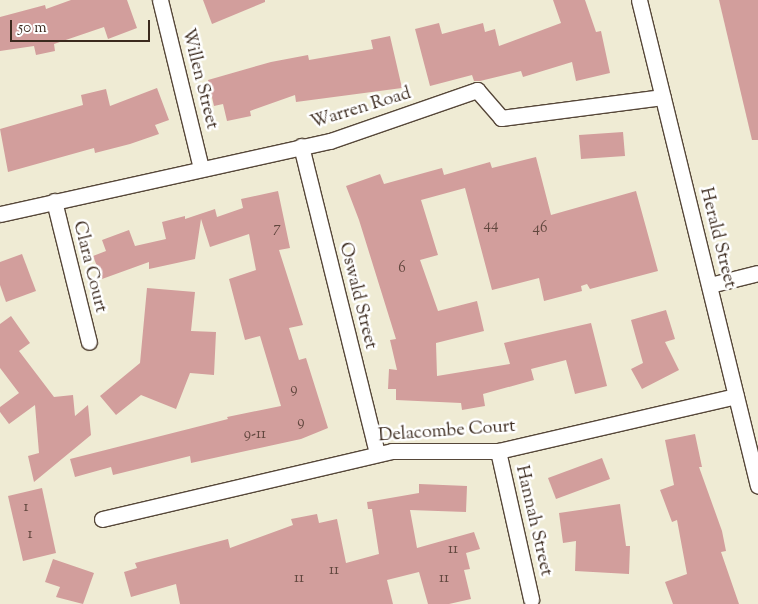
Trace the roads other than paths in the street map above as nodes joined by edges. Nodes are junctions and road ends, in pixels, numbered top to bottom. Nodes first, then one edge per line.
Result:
1 (160, 0) edge
2 (639, 0) edge
3 (663, 97) junction
4 (301, 146) junction
5 (201, 168) junction
6 (54, 201) junction
7 (0, 214) edge
8 (758, 273) edge
9 (710, 285) junction
10 (89, 342) dead end
11 (736, 396) junction
12 (498, 451) junction
13 (377, 454) junction
14 (758, 486) edge
15 (102, 519) dead end
16 (531, 600) dead end

1 - 5 street, Willen Street
2 - 3 street, Herald Street
3 - 4 street, Warren Road
3 - 9 street, Herald Street
4 - 5 street, Warren Road
4 - 13 street, Oswald Street
5 - 6 street, Warren Road
6 - 7 street, Warren Road
6 - 10 street, Clara Court
8 - 9 street
9 - 11 street, Herald Street
11 - 12 street, Delacombe Court
11 - 14 street, Herald Street
12 - 13 street, Delacombe Court
12 - 16 street, Hannah Street
13 - 15 street, Delacombe Court

